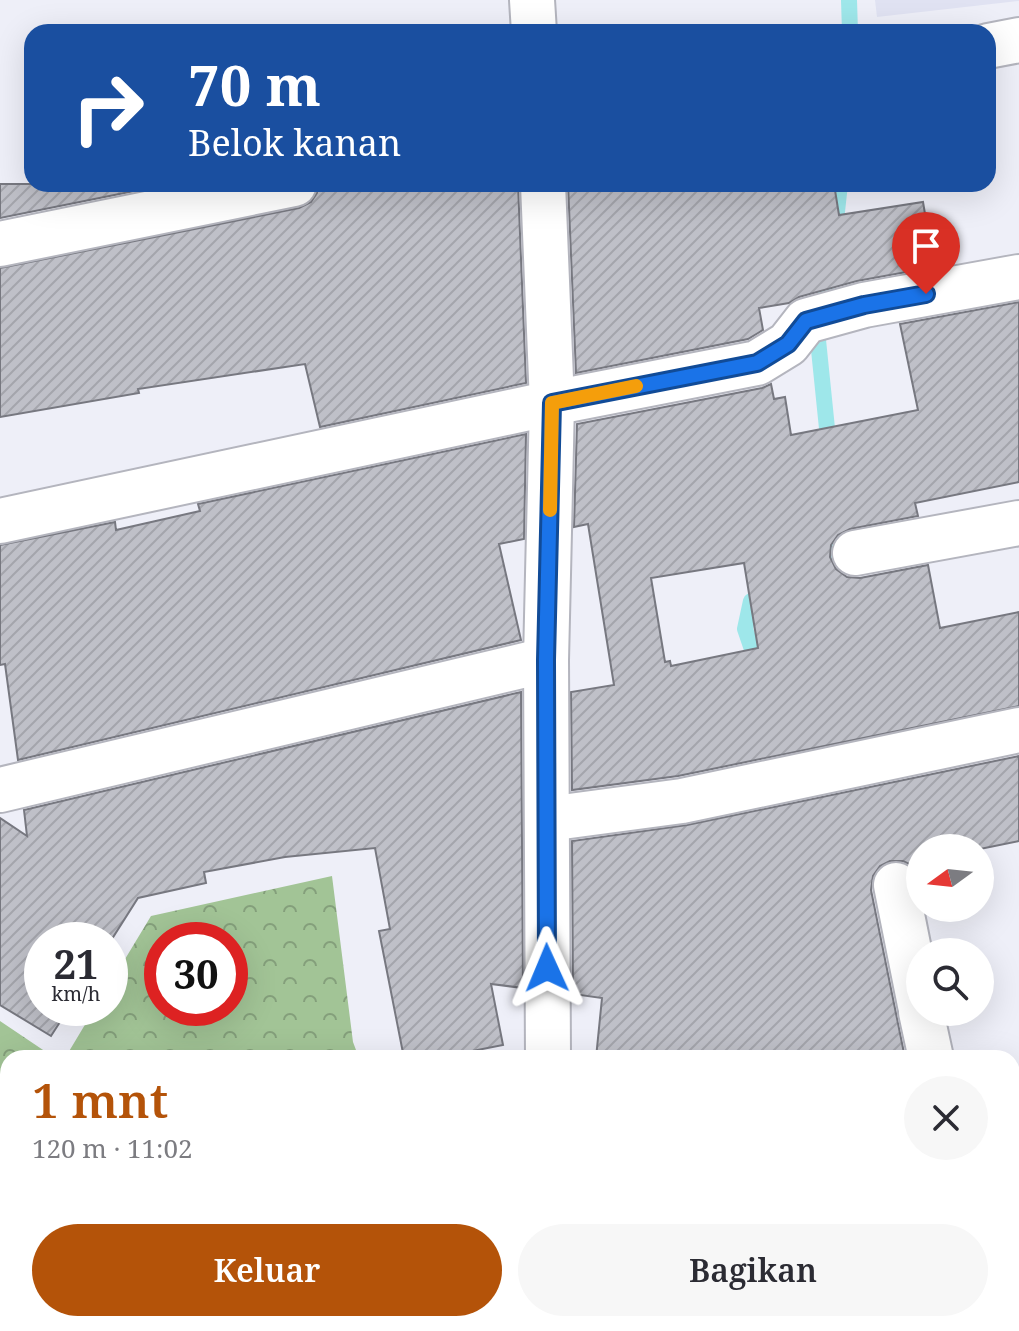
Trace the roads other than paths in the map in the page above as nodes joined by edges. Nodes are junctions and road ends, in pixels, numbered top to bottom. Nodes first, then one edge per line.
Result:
1 (532, 0) edge
2 (534, 24) edge
3 (1019, 40) edge
4 (996, 44) edge
5 (255, 192) edge
6 (543, 192) edge
7 (0, 244) edge
8 (1019, 277) edge
9 (552, 403) junction
10 (0, 521) edge
11 (1019, 523) edge
12 (855, 553) dead end
13 (546, 660) junction
14 (1019, 730) edge
15 (0, 790) edge
16 (547, 819) junction
17 (896, 885) dead end
18 (907, 938) edge
19 (924, 1026) edge
20 (548, 1050) edge
21 (929, 1050) edge

1 - 2 street
3 - 4 street
5 - 7 street
6 - 9 street
8 - 9 street
9 - 10 street
9 - 13 street
11 - 12 street
13 - 15 street
13 - 16 street
14 - 16 street
16 - 20 street
17 - 18 street
19 - 21 street

